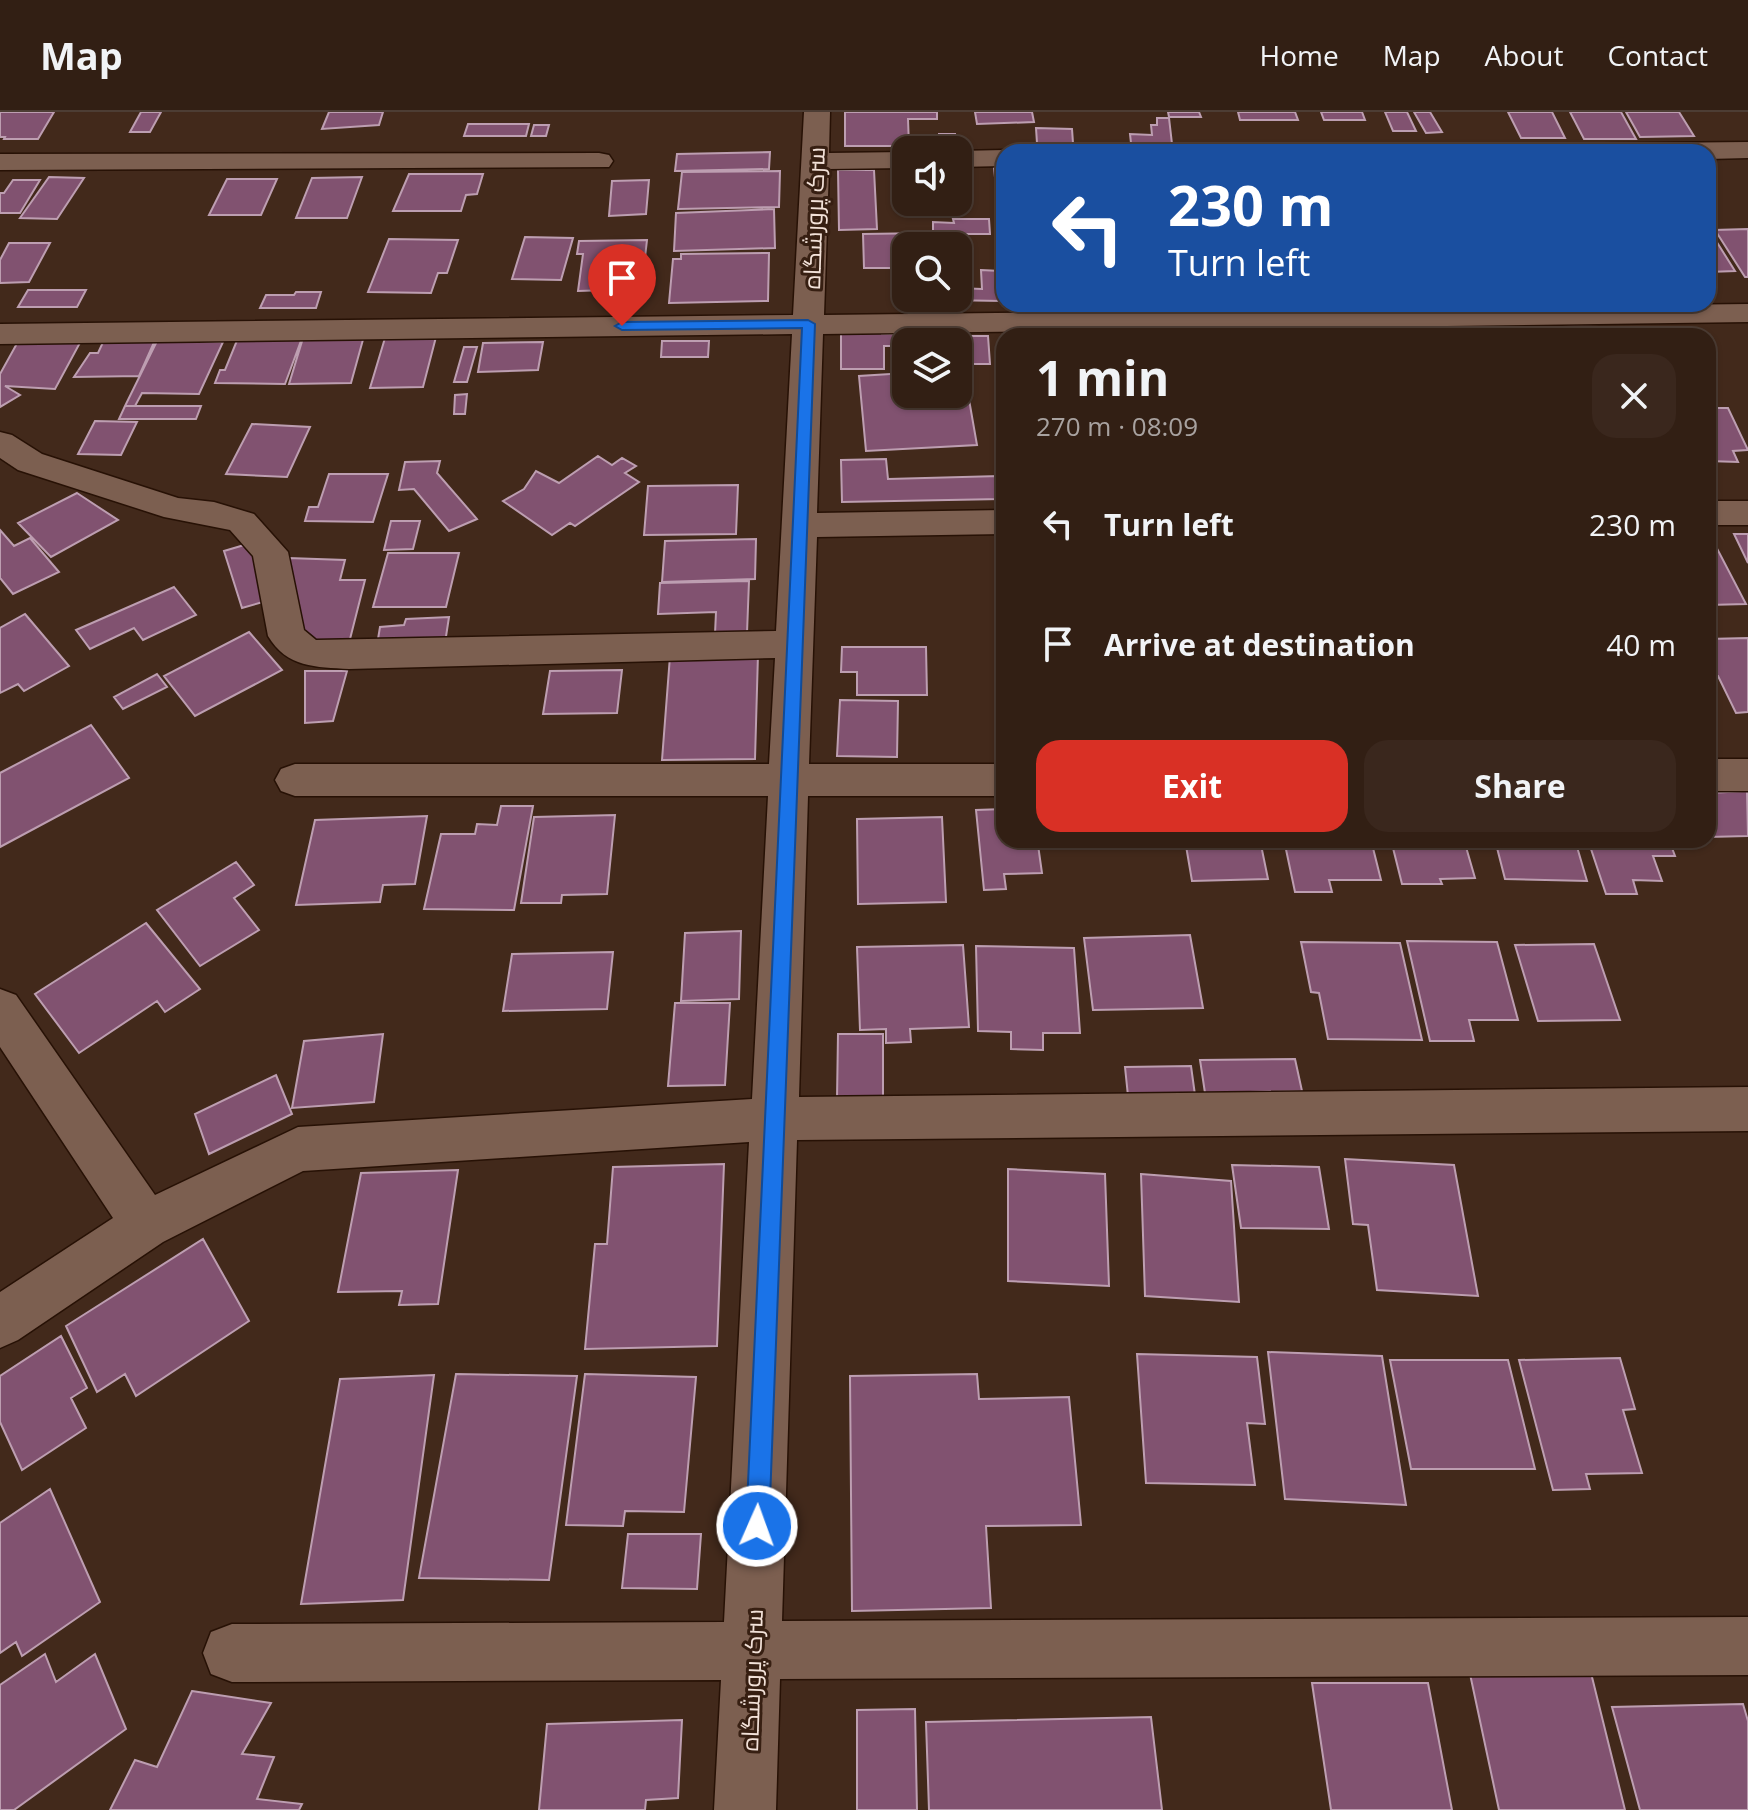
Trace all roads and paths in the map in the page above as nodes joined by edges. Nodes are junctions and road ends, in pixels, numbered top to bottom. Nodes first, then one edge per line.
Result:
1 (817, 112) edge
2 (1716, 150) edge
3 (1748, 150) edge
4 (996, 158) edge
5 (972, 159) edge
6 (892, 160) edge
7 (599, 161) dead end
8 (815, 161) junction
9 (0, 162) edge
10 (1748, 313) edge
11 (808, 324) junction
12 (0, 334) edge
13 (0, 443) edge
14 (1716, 513) edge
15 (1748, 513) edge
16 (996, 522) edge
17 (800, 525) junction
18 (795, 644) junction
19 (1716, 775) edge
20 (1748, 775) edge
21 (295, 780) dead end
22 (996, 780) edge
23 (789, 782) junction
24 (0, 1009) edge
25 (1748, 1109) edge
26 (775, 1119) junction
27 (146, 1225) junction
28 (0, 1322) edge
29 (1748, 1646) edge
30 (752, 1651) junction
31 (232, 1653) dead end
32 (745, 1810) edge

1 - 8 street, سرک پرورشگاه
2 - 3 street
4 - 5 street
6 - 8 street
7 - 9 street
8 - 11 street, سرک پرورشگاه
10 - 11 street
11 - 12 street
11 - 17 street, سرک پرورشگاه
13 - 18 street
14 - 15 street
16 - 17 street
17 - 18 street, سرک پرورشگاه
18 - 23 street, سرک پرورشگاه
19 - 20 street
21 - 23 street
22 - 23 street
23 - 26 street, سرک پرورشگاه
24 - 27 street
25 - 26 street
26 - 27 street
26 - 30 street, سرک پرورشگاه
27 - 28 street
29 - 30 street
30 - 31 street
30 - 32 street, سرک پرورشگاه

